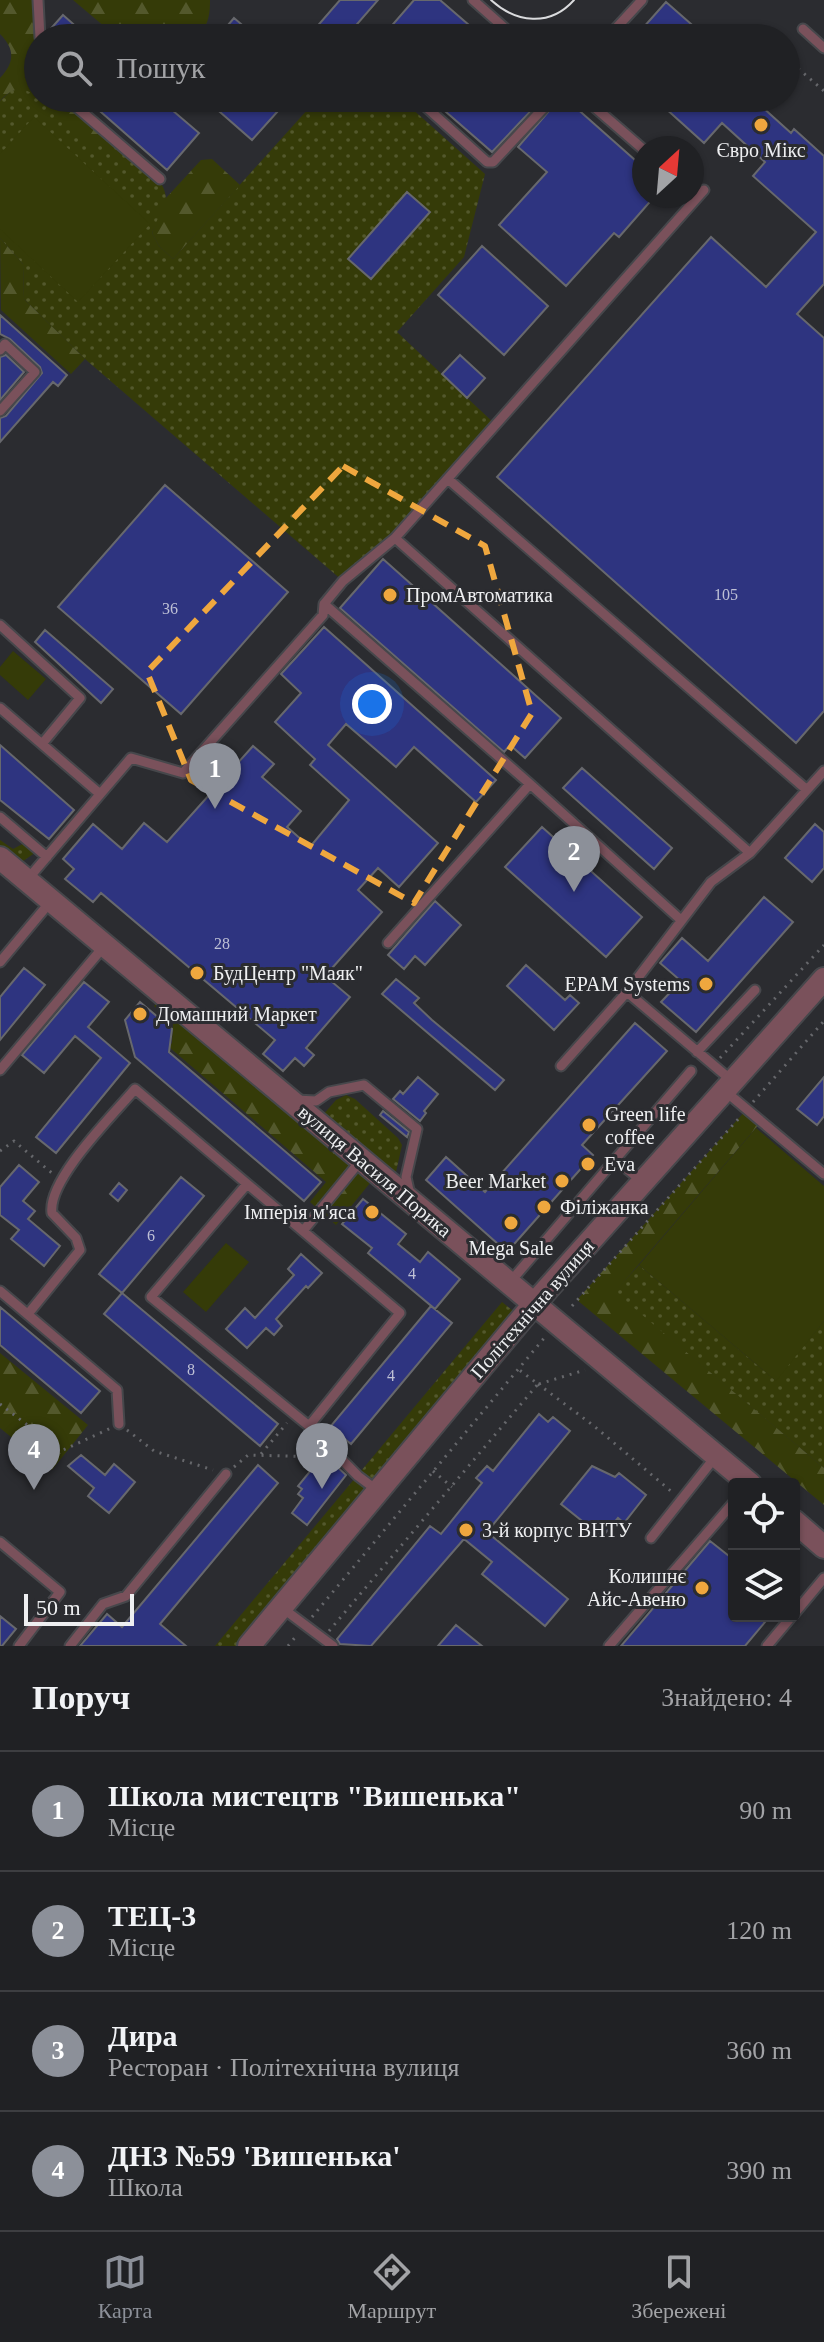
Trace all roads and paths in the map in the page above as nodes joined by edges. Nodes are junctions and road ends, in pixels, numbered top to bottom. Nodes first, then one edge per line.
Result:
1 (38, 0) edge
2 (473, 0) edge
3 (642, 0) edge
4 (39, 24) edge
5 (500, 24) edge
6 (620, 24) edge
7 (803, 29) dead end
8 (824, 48) edge
9 (800, 70) edge
10 (824, 91) edge
11 (82, 112) edge
12 (432, 112) edge
13 (540, 112) edge
14 (600, 112) edge
15 (632, 140) edge
16 (160, 179) dead end
17 (688, 208) edge
18 (0, 350) edge
19 (0, 411) edge
20 (448, 479) junction
21 (395, 538) junction
22 (324, 604) junction
23 (0, 625) edge
24 (0, 708) edge
25 (42, 744) junction
26 (824, 771) edge
27 (530, 784) junction
28 (807, 790) junction
29 (100, 794) junction
30 (0, 817) edge
31 (750, 853) junction
32 (47, 857) junction
33 (0, 858) edge
34 (26, 880) junction
35 (51, 901) junction
36 (681, 920) junction
37 (388, 943) dead end
38 (105, 945) junction
39 (0, 962) edge
40 (824, 979) edge
41 (755, 990) dead end
42 (627, 992) junction
43 (824, 1021) edge
44 (697, 1052) junction
45 (561, 1066) dead end
46 (0, 1070) edge
47 (691, 1071) dead end
48 (729, 1086) junction
49 (290, 1100) junction
50 (746, 1110) junction
51 (0, 1151) edge
52 (361, 1160) junction
53 (616, 1160) junction
54 (824, 1174) edge
55 (59, 1179) junction
56 (643, 1182) junction
57 (247, 1184) junction
58 (412, 1203) junction
59 (303, 1231) junction
60 (517, 1274) dead end
61 (0, 1291) edge
62 (534, 1304) junction
63 (572, 1306) dead end
64 (28, 1314) junction
65 (545, 1337) dead end
66 (518, 1369) junction
67 (585, 1370) dead end
68 (538, 1384) junction
69 (0, 1404) edge
70 (294, 1413) junction
71 (119, 1424) junction
72 (309, 1426) junction
73 (260, 1455) junction
74 (716, 1456) junction
75 (340, 1458) junction
76 (433, 1471) junction
77 (226, 1474) junction
78 (743, 1478) edge
79 (452, 1487) junction
80 (378, 1491) junction
81 (681, 1500) junction
82 (728, 1509) edge
83 (800, 1526) edge
84 (651, 1538) dead end
85 (0, 1542) edge
86 (824, 1547) edge
87 (824, 1578) edge
88 (281, 1607) junction
89 (800, 1607) edge
90 (787, 1622) edge
91 (305, 1625) junction
92 (323, 1638) junction
93 (19, 1646) edge
94 (70, 1646) edge
95 (249, 1646) edge
96 (288, 1646) edge
97 (333, 1646) edge
98 (609, 1646) edge
99 (767, 1646) edge

1 - 4 lane
2 - 5 lane
3 - 6 lane
7 - 8 lane
9 - 10 path
11 - 16 lane
12 - 13 lane
14 - 15 lane
17 - 20 lane
18 - 19 lane
20 - 21 lane
20 - 28 lane
21 - 22 lane
21 - 31 lane
22 - 27 lane
22 - 29 lane
23 - 25 lane
24 - 25 lane
25 - 29 lane
26 - 28 lane
27 - 36 lane
27 - 37 lane
28 - 31 lane
29 - 32 lane
30 - 32 lane
31 - 36 lane
32 - 34 lane
33 - 34 street, вулиця Василя Порика
34 - 35 street, вулиця Василя Порика
35 - 38 street, вулиця Василя Порика
35 - 39 lane
36 - 42 lane
38 - 46 lane
38 - 49 street, вулиця Василя Порика
40 - 48 street, Політехнічна вулиця
41 - 44 lane
42 - 44 lane
42 - 45 lane
43 - 50 path
44 - 48 lane
47 - 53 lane
48 - 50 lane
48 - 56 street, Політехнічна вулиця
49 - 52 street, вулиця Василя Порика
49 - 58 lane
50 - 54 lane
50 - 63 path
51 - 55 path
52 - 58 street, вулиця Василя Порика
52 - 59 lane
53 - 56 lane
53 - 60 lane
55 - 57 lane
55 - 64 lane
56 - 62 street, Політехнічна вулиця
57 - 59 lane
57 - 70 lane
58 - 62 street, вулиця Василя Порика
59 - 72 lane
61 - 64 lane
62 - 74 street, вулиця Василя Порика
62 - 80 street, Політехнічна вулиця
64 - 71 lane
65 - 66 path
66 - 68 path
66 - 76 path
67 - 68 path
68 - 79 path
68 - 81 path
69 - 71 path
70 - 72 lane
70 - 73 path
71 - 77 path
72 - 75 lane
73 - 75 path
73 - 77 path
74 - 78 street, вулиця Василя Порика
74 - 81 lane
75 - 80 lane
76 - 79 path
76 - 91 path
77 - 94 lane
79 - 92 path
80 - 88 street, Політехнічна вулиця
81 - 84 lane
82 - 98 lane
83 - 86 street
85 - 93 lane
87 - 89 lane
88 - 91 lane
88 - 95 street, Політехнічна вулиця
90 - 99 lane
91 - 92 lane
91 - 96 path
92 - 97 lane

